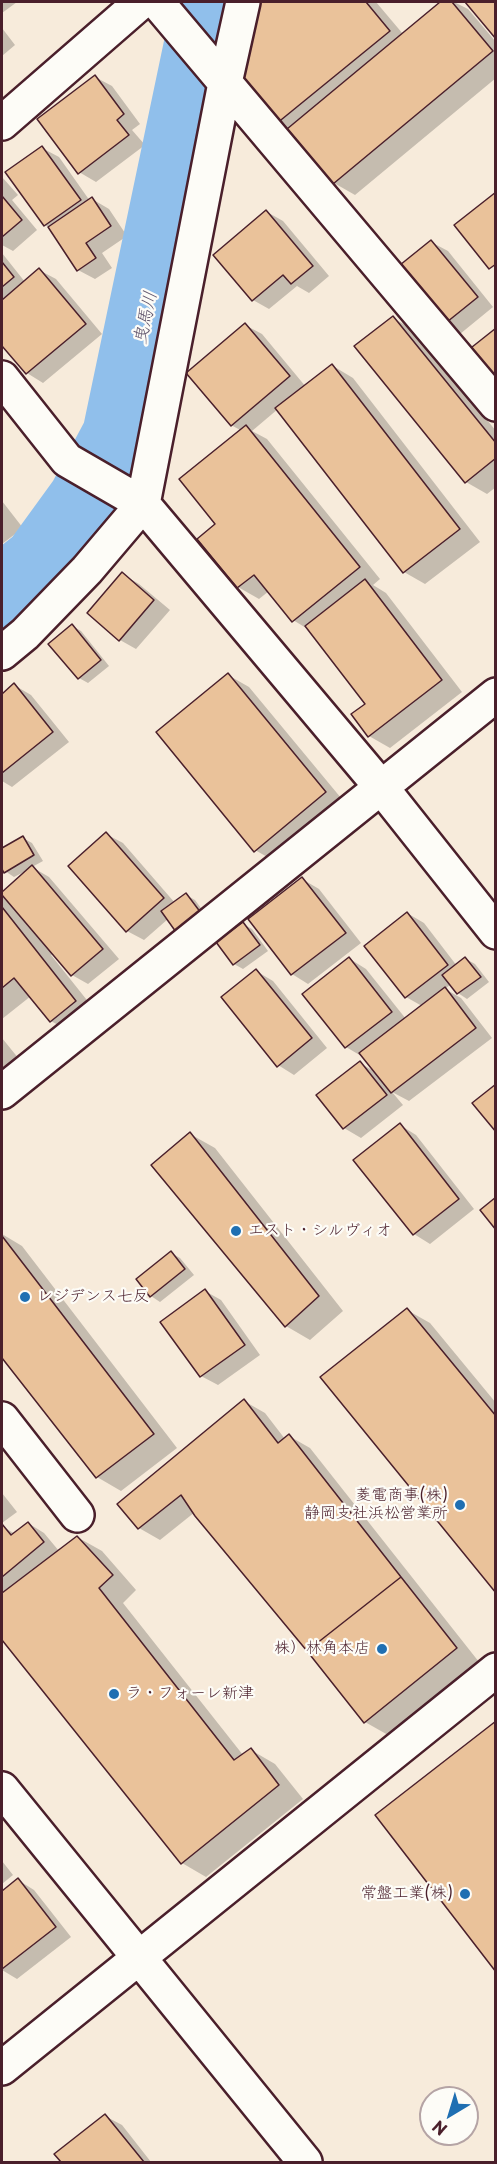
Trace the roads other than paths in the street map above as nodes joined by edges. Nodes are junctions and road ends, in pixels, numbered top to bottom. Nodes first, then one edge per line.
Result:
1 (141, 2) edge
2 (243, 2) edge
3 (165, 10) edge
4 (224, 81) junction
5 (2, 123) edge
6 (2, 378) edge
7 (495, 404) edge
8 (132, 499) junction
9 (2, 653) edge
10 (495, 695) edge
11 (381, 787) junction
12 (495, 932) edge
13 (2, 1092) edge
14 (2, 1419) edge
15 (77, 1515) dead end
16 (495, 1670) edge
17 (2, 1789) edge
18 (138, 1958) junction
19 (2, 2068) edge
20 (305, 2163) edge

1 - 5 street
2 - 4 street
3 - 4 street
4 - 7 street
4 - 8 street
6 - 8 street
8 - 9 street
8 - 11 street
10 - 11 street
11 - 12 street
11 - 13 street
14 - 15 street
16 - 18 street
17 - 18 street
18 - 19 street
18 - 20 street

